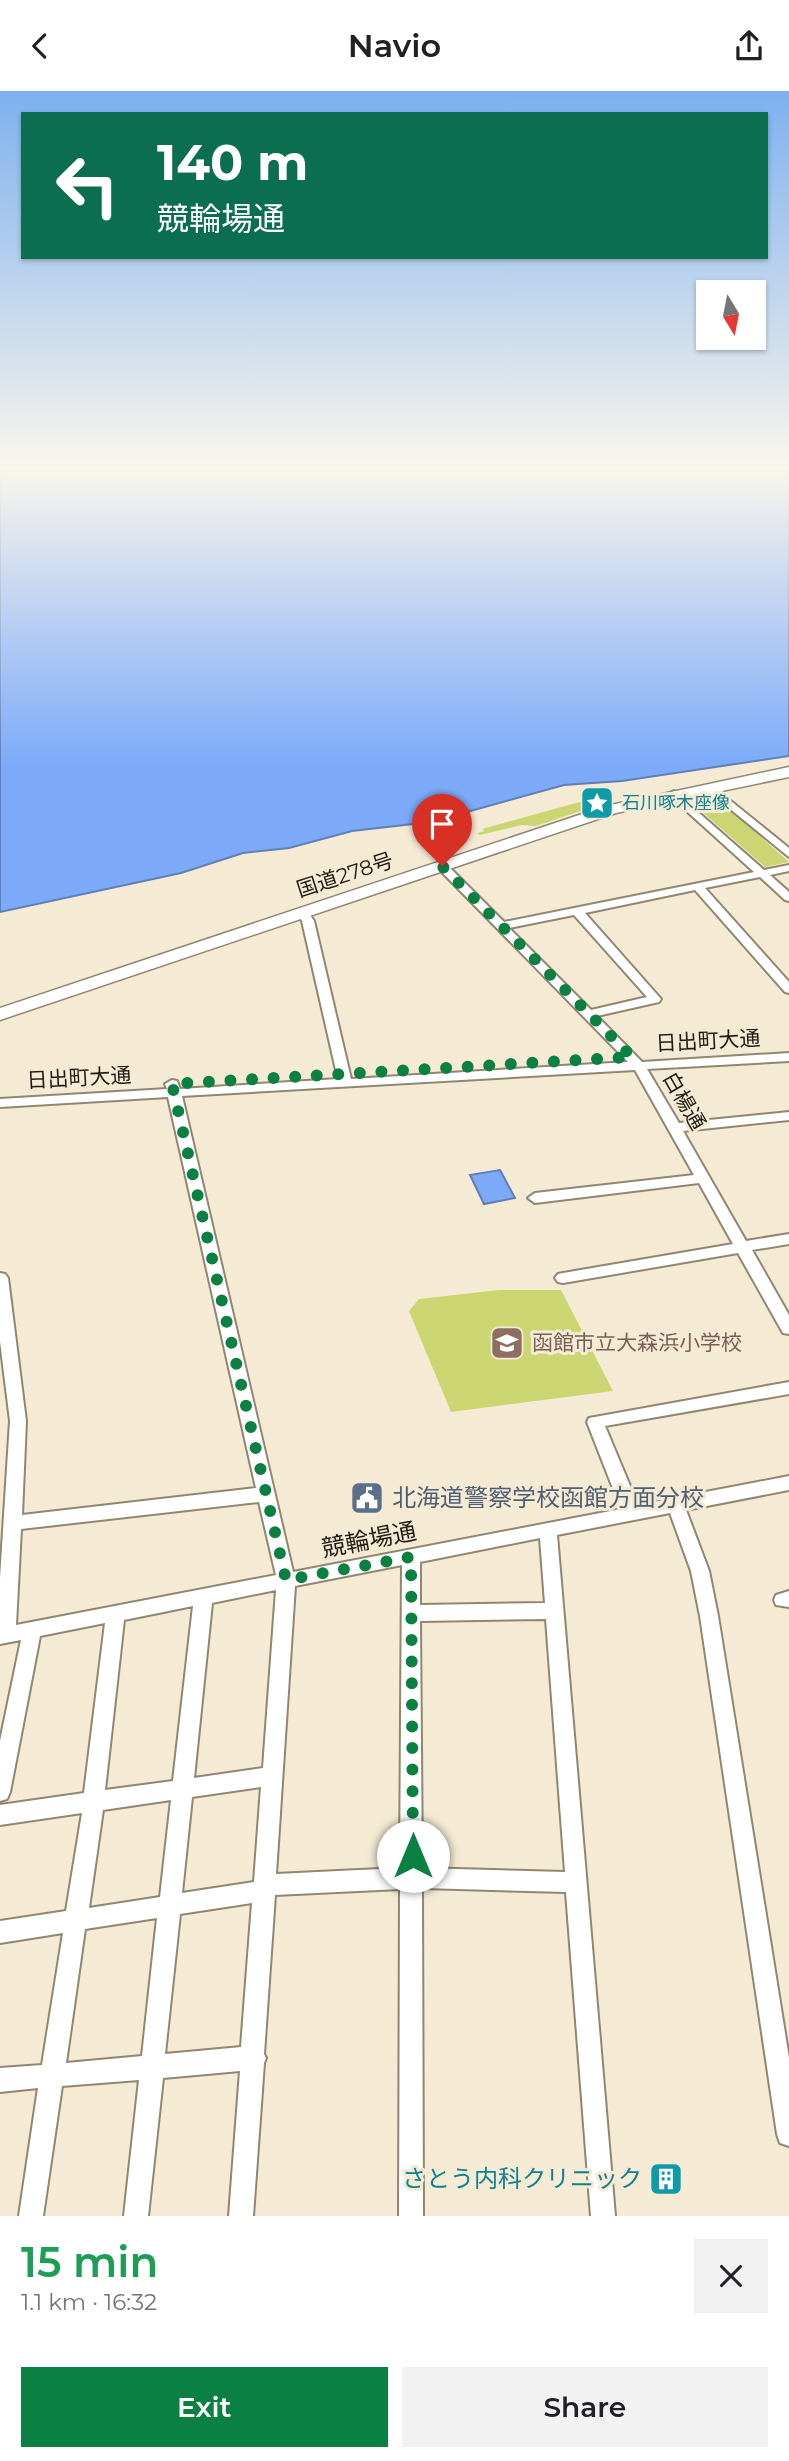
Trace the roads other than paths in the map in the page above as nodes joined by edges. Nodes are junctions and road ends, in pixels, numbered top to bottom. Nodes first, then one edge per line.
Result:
1 (789, 772) edge
2 (711, 787) junction
3 (674, 794) junction
4 (789, 854) edge
5 (442, 866) junction
6 (789, 868) edge
7 (764, 873) junction
8 (698, 887) junction
9 (789, 898) edge
10 (577, 911) junction
11 (303, 912) junction
12 (501, 926) junction
13 (789, 989) edge
14 (0, 1014) edge
15 (589, 1014) junction
16 (789, 1049) edge
17 (789, 1057) edge
18 (635, 1062) junction
19 (344, 1078) junction
20 (172, 1089) junction
21 (0, 1094) edge
22 (0, 1103) edge
23 (789, 1116) edge
24 (675, 1128) junction
25 (704, 1178) junction
26 (535, 1198) dead end
27 (789, 1238) edge
28 (742, 1246) junction
29 (0, 1278) edge
30 (564, 1278) dead end
31 (789, 1329) edge
32 (789, 1388) edge
33 (789, 1483) edge
34 (267, 1494) junction
35 (675, 1504) junction
36 (632, 1513) junction
37 (13, 1523) junction
38 (548, 1531) junction
39 (411, 1557) junction
40 (286, 1580) junction
41 (203, 1598) junction
42 (555, 1611) junction
43 (411, 1613) junction
44 (115, 1615) junction
45 (32, 1630) junction
46 (3, 1635) edge
47 (272, 1776) junction
48 (184, 1788) junction
49 (0, 1793) edge
50 (94, 1800) junction
51 (0, 1815) edge
52 (413, 1878) junction
53 (575, 1882) junction
54 (264, 1888) junction
55 (168, 1904) junction
56 (74, 1919) junction
57 (0, 1932) edge
58 (254, 2058) junction
59 (150, 2066) junction
60 (50, 2076) junction
61 (0, 2080) edge
62 (789, 2134) edge
63 (31, 2216) edge
64 (136, 2216) edge
65 (241, 2216) edge
66 (411, 2216) edge
67 (603, 2216) edge

1 - 2 highway, 国道278号
2 - 3 highway, 国道278号
2 - 4 street
3 - 5 highway, 国道278号
3 - 7 street
5 - 11 highway, 国道278号
5 - 12 street, 白楊通
6 - 7 street
7 - 8 street
7 - 9 street
8 - 10 street
8 - 13 street
10 - 12 street
10 - 15 street
11 - 14 highway, 国道278号
11 - 19 street
12 - 15 street, 白楊通
15 - 18 street, 白楊通
16 - 18 street, 日出町大通
17 - 18 street, 日出町大通
18 - 19 street, 日出町大通
18 - 24 street, 白楊通
19 - 20 street, 日出町大通
20 - 21 street, 日出町大通
20 - 22 street, 日出町大通
20 - 34 street
23 - 24 street
24 - 25 street, 白楊通
25 - 26 street
25 - 28 street, 白楊通
27 - 28 street
28 - 30 street
28 - 31 street, 白楊通
29 - 37 street
32 - 36 street
33 - 35 street, 競輪場通
34 - 37 street
34 - 40 street
35 - 36 street, 競輪場通
35 - 62 street
36 - 38 street, 競輪場通
37 - 46 street
38 - 39 street, 競輪場通
38 - 42 street
39 - 40 street, 競輪場通
39 - 43 street
40 - 41 street, 競輪場通
40 - 47 street
41 - 44 street, 競輪場通
41 - 48 street
42 - 43 street
42 - 53 street
43 - 52 street
44 - 45 street, 競輪場通
44 - 50 street
45 - 46 street, 競輪場通
45 - 49 street
47 - 48 street
47 - 54 street
48 - 50 street
48 - 55 street
50 - 51 street
50 - 56 street
52 - 53 street
52 - 54 street
52 - 66 street
53 - 67 street
54 - 55 street
54 - 58 street
55 - 56 street
55 - 59 street
56 - 57 street
56 - 60 street
58 - 59 street
58 - 65 street
59 - 60 street
59 - 64 street
60 - 61 street
60 - 63 street

